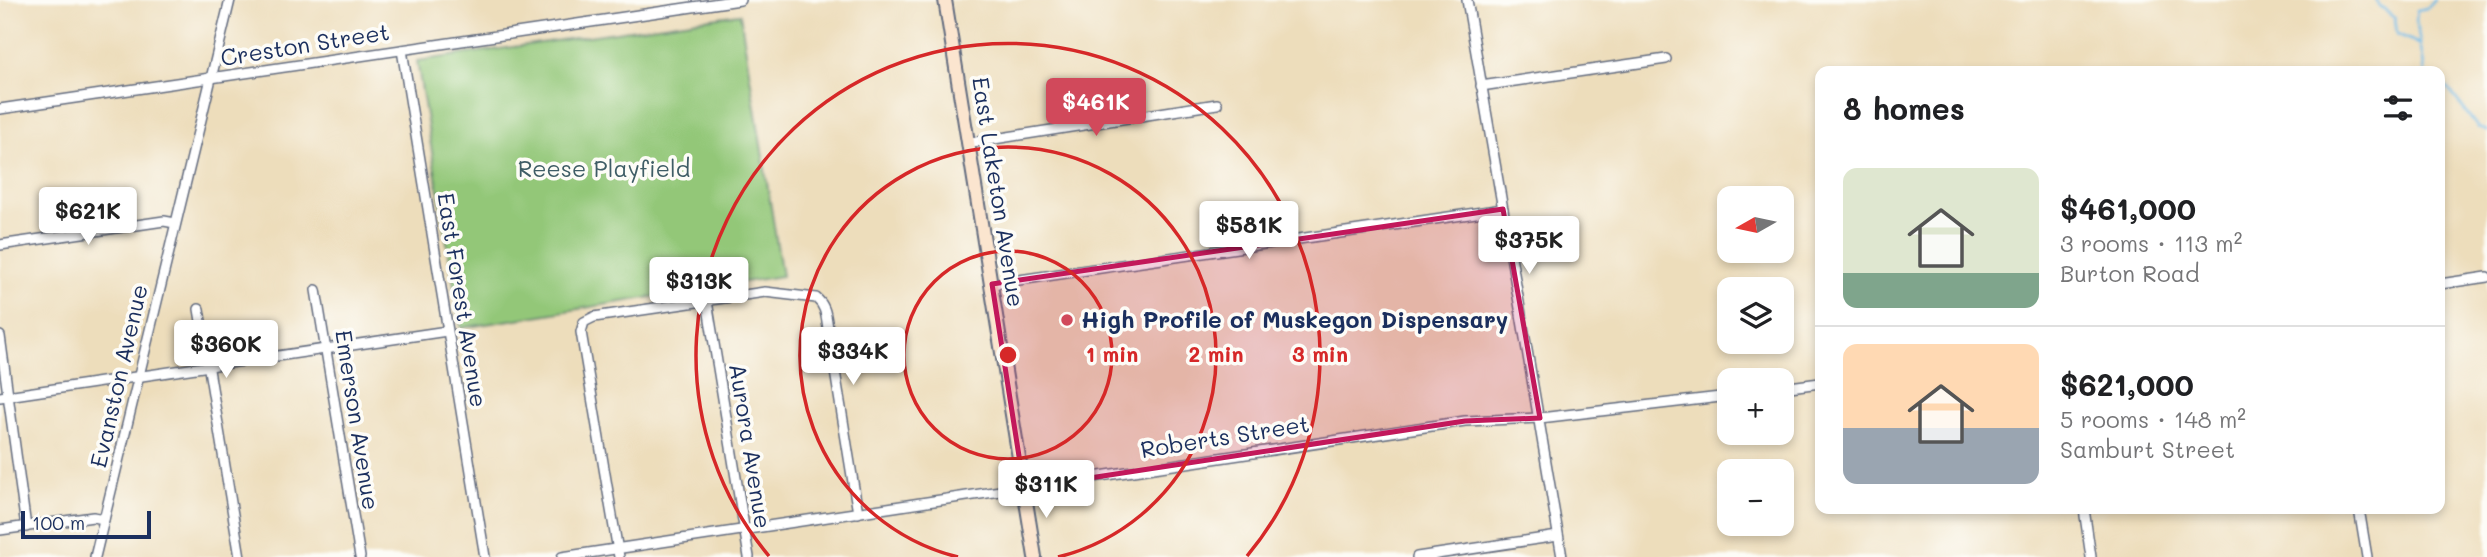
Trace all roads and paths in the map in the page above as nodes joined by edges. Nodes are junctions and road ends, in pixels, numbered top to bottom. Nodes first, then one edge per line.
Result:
1 (230, 0) edge
2 (740, 0) edge
3 (945, 0) edge
4 (1467, 0) edge
5 (401, 50) junction
6 (1666, 59) dead end
7 (210, 79) junction
8 (1481, 86) junction
9 (1217, 104) dead end
10 (0, 109) edge
11 (969, 143) junction
12 (1503, 209) junction
13 (175, 223) junction
14 (0, 245) edge
15 (2487, 276) edge
16 (2445, 283) edge
17 (992, 284) junction
18 (316, 290) dead end
19 (707, 301) junction
20 (199, 309) dead end
21 (447, 331) junction
22 (0, 336) edge
23 (325, 350) junction
24 (209, 367) junction
25 (138, 378) junction
26 (1815, 384) edge
27 (1794, 386) edge
28 (4, 396) edge
29 (1717, 397) edge
30 (1540, 418) junction
31 (1024, 488) junction
32 (858, 513) junction
33 (2085, 514) edge
34 (2360, 514) edge
35 (104, 519) junction
36 (26, 527) junction
37 (0, 530) edge
38 (744, 530) junction
39 (1558, 536) junction
40 (618, 553) edge
41 (95, 557) edge
42 (240, 557) edge
43 (360, 557) edge
44 (485, 557) edge
45 (562, 557) edge
46 (749, 557) edge
47 (1035, 557) edge
48 (1417, 557) edge
49 (1562, 557) edge
50 (2091, 557) edge
51 (2367, 557) edge

1 - 7 street, Evanston Avenue
2 - 5 street, Creston Street
3 - 11 main road, East Laketon Avenue
4 - 8 street
5 - 7 street, Creston Street
5 - 21 street, East Forest Avenue
6 - 8 street
7 - 10 street, Creston Street
7 - 13 street, Evanston Avenue
8 - 12 street
9 - 11 street
11 - 17 main road, East Laketon Avenue
12 - 17 street
12 - 30 street
13 - 14 street
13 - 25 street, Evanston Avenue
15 - 16 street
17 - 31 main road, East Laketon Avenue
18 - 23 street, Emerson Avenue
19 - 32 street
19 - 38 street, Aurora Avenue
19 - 40 street
20 - 24 street
21 - 23 street
21 - 44 street, East Forest Avenue
22 - 28 street
23 - 24 street
23 - 43 street, Emerson Avenue
24 - 25 street
24 - 42 street
25 - 28 street
25 - 35 street, Evanston Avenue
26 - 27 street
28 - 36 street
29 - 30 street, Roberts Street
30 - 31 street, Roberts Street
30 - 39 street
31 - 32 street, Roberts Street
31 - 47 main road, East Laketon Avenue
32 - 38 street, Roberts Street
33 - 50 street
34 - 51 street
35 - 36 street
35 - 41 street, Evanston Avenue
36 - 37 street
38 - 40 street, Roberts Street
38 - 46 street, Aurora Avenue
39 - 48 street
39 - 49 street
40 - 45 street, Roberts Street

